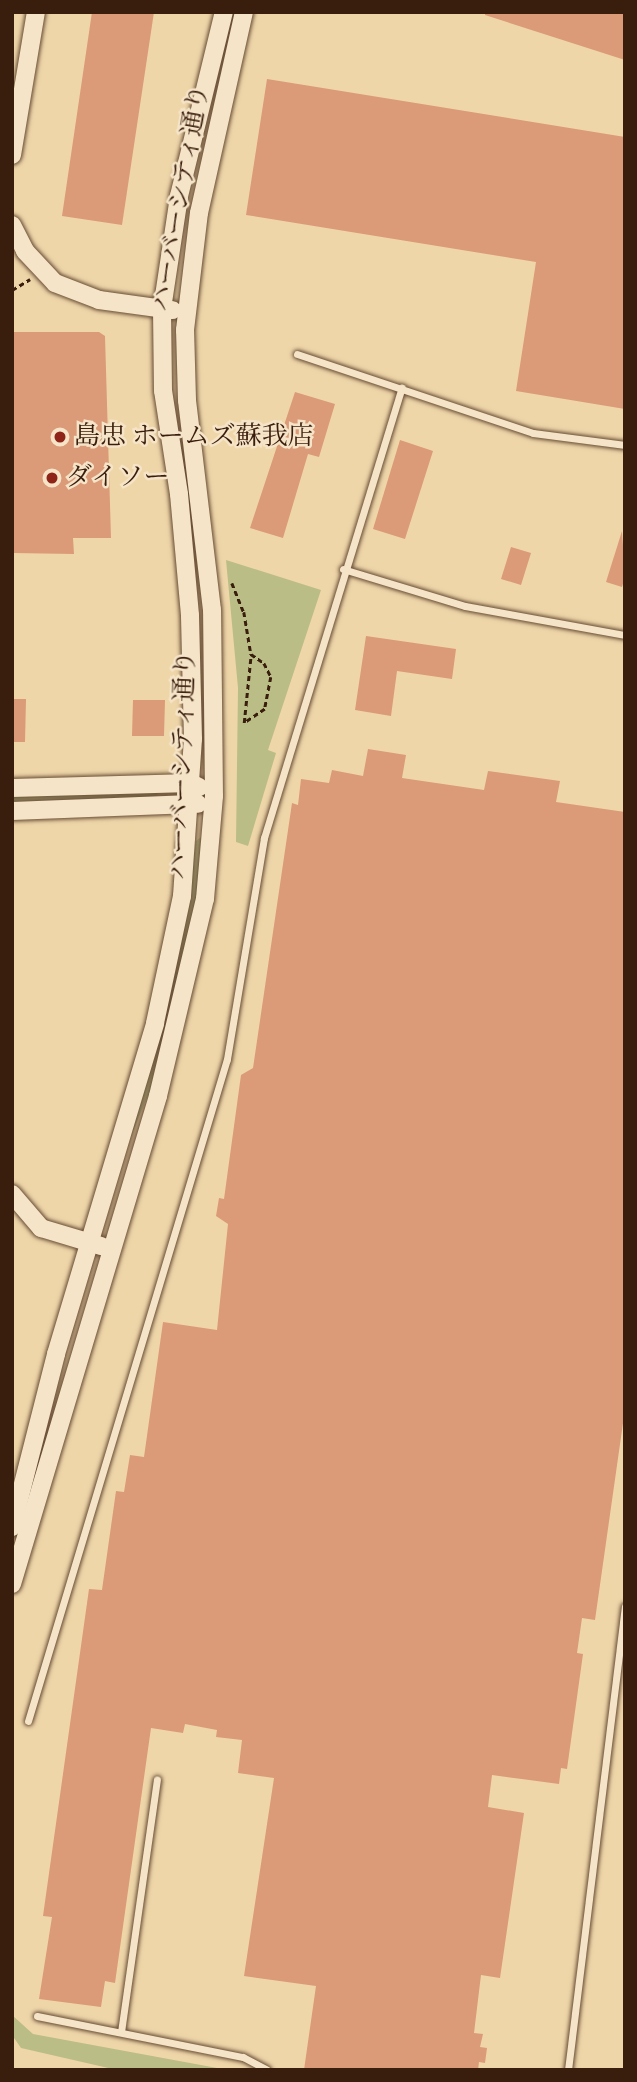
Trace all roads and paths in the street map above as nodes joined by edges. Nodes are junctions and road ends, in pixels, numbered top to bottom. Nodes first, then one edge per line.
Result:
1 (36, 12) edge
2 (225, 12) edge
3 (244, 12) edge
4 (12, 155) edge
5 (12, 225) edge
6 (31, 278) dead end
7 (12, 290) edge
8 (162, 309) junction
9 (186, 311) junction
10 (297, 354) dead end
11 (402, 388) junction
12 (625, 445) edge
13 (343, 569) junction
14 (232, 583) dead end
15 (625, 635) edge
16 (251, 654) junction
17 (191, 783) junction
18 (12, 788) edge
19 (214, 796) junction
20 (190, 807) junction
21 (12, 811) edge
22 (12, 1195) edge
23 (89, 1243) junction
24 (111, 1249) junction
25 (17, 1494) edge
26 (12, 1527) edge
27 (12, 1584) edge
28 (625, 1606) edge
29 (28, 1721) dead end
30 (157, 1780) dead end
31 (37, 2016) dead end
32 (121, 2032) junction
33 (267, 2070) edge
34 (568, 2070) edge

1 - 4 street
2 - 8 street, ハーバーシティ通り
3 - 9 street, ハーバーシティ通り
5 - 8 street
6 - 7 path
8 - 9 street
8 - 17 street, ハーバーシティ通り
9 - 19 street, ハーバーシティ通り
10 - 11 lane
11 - 12 lane
11 - 13 lane
13 - 15 lane
13 - 29 lane
14 - 16 path
16 - 16 path
17 - 18 street
17 - 19 street
17 - 20 street, ハーバーシティ通り
19 - 20 street
19 - 24 street, ハーバーシティ通り
20 - 21 street
20 - 23 street, ハーバーシティ通り
22 - 23 street
23 - 24 street
23 - 25 street, ハーバーシティ通り
24 - 27 street, ハーバーシティ通り
25 - 26 street, ハーバーシティ通り
28 - 34 lane
30 - 32 lane
31 - 32 lane
32 - 33 lane

